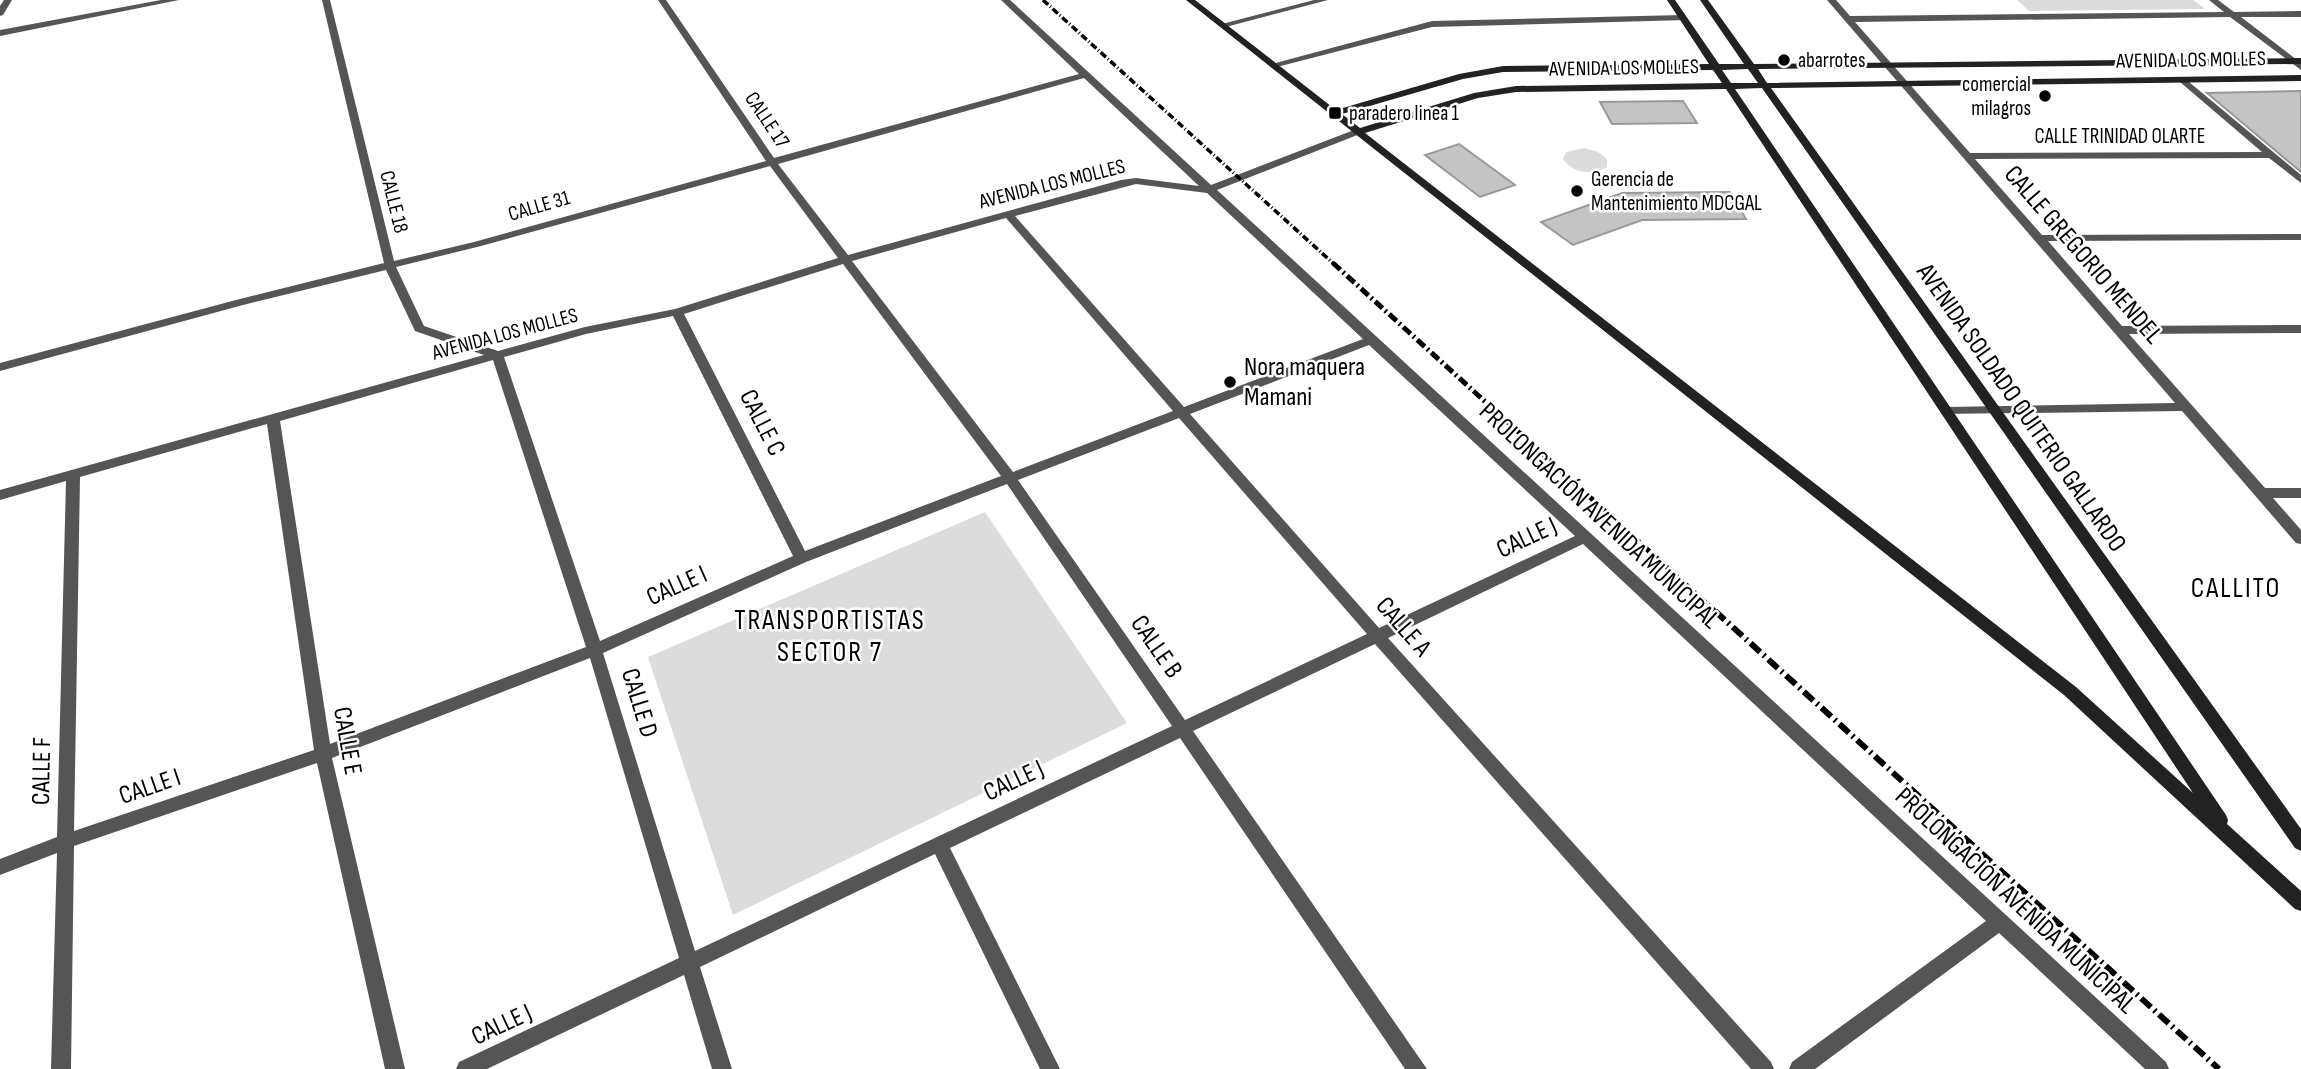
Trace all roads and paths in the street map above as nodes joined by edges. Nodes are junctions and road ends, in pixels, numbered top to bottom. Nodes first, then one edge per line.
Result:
1 (8, 0) edge
2 (175, 0) edge
3 (326, 0) edge
4 (662, 0) edge
5 (1005, 0) edge
6 (1190, 0) edge
7 (1324, 0) edge
8 (1671, 0) edge
9 (1704, 0) edge
10 (1832, 0) edge
11 (2213, 0) edge
12 (0, 13) edge
13 (2301, 14) edge
14 (2232, 15) junction
15 (1683, 18) junction
16 (1848, 19) junction
17 (1222, 25) junction
18 (0, 33) edge
19 (2299, 63) edge
20 (1273, 65) junction
21 (1889, 66) junction
22 (1716, 67) junction
23 (1751, 67) junction
24 (1086, 75) junction
25 (2301, 78) edge
26 (2183, 80) junction
27 (1904, 83) junction
28 (1763, 84) junction
29 (1728, 85) junction
30 (1335, 113) junction
31 (1357, 132) junction
32 (2272, 155) junction
33 (1968, 156) junction
34 (771, 161) junction
35 (2301, 180) edge
36 (1208, 190) junction
37 (1008, 214) junction
38 (2301, 237) edge
39 (2039, 238) junction
40 (846, 259) junction
41 (390, 266) junction
42 (677, 312) junction
43 (2301, 329) edge
44 (2119, 330) junction
45 (1371, 340) junction
46 (497, 355) junction
47 (0, 367) edge
48 (2186, 407) junction
49 (1995, 410) junction
50 (1183, 411) junction
51 (1947, 411) junction
52 (273, 419) junction
53 (73, 475) junction
54 (1010, 478) junction
55 (2261, 493) junction
56 (2301, 493) edge
57 (0, 495) edge
58 (1584, 538) junction
59 (2301, 539) edge
60 (801, 558) junction
61 (1377, 636) junction
62 (595, 650) junction
63 (1182, 729) junction
64 (323, 754) junction
65 (2232, 838) junction
66 (64, 842) junction
67 (2301, 843) edge
68 (939, 844) junction
69 (0, 867) edge
70 (2301, 903) edge
71 (1999, 922) junction
72 (689, 963) junction
73 (61, 1069) edge
74 (395, 1069) edge
75 (466, 1069) edge
76 (722, 1069) edge
77 (1050, 1069) edge
78 (1417, 1069) edge
79 (1764, 1069) edge
80 (1799, 1069) edge
81 (2159, 1069) edge

1 - 12 street
2 - 18 street
3 - 41 street, CALLE 18
4 - 34 street, CALLE 17
5 - 24 street, PROLONGACIÓN AVENIDA MUNICIPAL
6 - 17 street
7 - 17 street
8 - 15 street
9 - 23 street, AVENIDA SOLDADO QUITERIO GALLARDO
10 - 16 street, CALLE GREGORIO MENDEL
11 - 14 street
13 - 14 street
14 - 16 street
14 - 19 street
15 - 20 street
15 - 22 street
16 - 21 street, CALLE GREGORIO MENDEL
17 - 20 street
19 - 21 street, AVENIDA LOS MOLLES
20 - 30 street
21 - 23 street, AVENIDA LOS MOLLES
21 - 27 street, CALLE GREGORIO MENDEL
22 - 23 street, AVENIDA LOS MOLLES
22 - 29 street
22 - 30 street, AVENIDA LOS MOLLES
23 - 28 street, AVENIDA SOLDADO QUITERIO GALLARDO
24 - 34 street, CALLE 31
24 - 36 street, PROLONGACIÓN AVENIDA MUNICIPAL
25 - 26 street, AVENIDA LOS MOLLES
26 - 27 street, AVENIDA LOS MOLLES
26 - 32 street
27 - 28 street, AVENIDA LOS MOLLES
27 - 33 street, CALLE GREGORIO MENDEL
28 - 29 street, AVENIDA LOS MOLLES
28 - 49 street, AVENIDA SOLDADO QUITERIO GALLARDO
29 - 31 street, AVENIDA LOS MOLLES
29 - 51 street
30 - 31 street
31 - 36 street, AVENIDA LOS MOLLES
31 - 65 street
32 - 33 street, CALLE TRINIDAD OLARTE
32 - 35 street
33 - 39 street, CALLE GREGORIO MENDEL
34 - 40 street, CALLE 17
34 - 41 street, CALLE 31
36 - 37 street, AVENIDA LOS MOLLES
36 - 45 street, PROLONGACIÓN AVENIDA MUNICIPAL
37 - 40 street, AVENIDA LOS MOLLES
37 - 50 street, CALLE A
38 - 39 street
39 - 44 street, CALLE GREGORIO MENDEL
40 - 42 street, AVENIDA LOS MOLLES
40 - 54 street, CALLE B
41 - 46 street, CALLE 18
41 - 47 street, CALLE 31
42 - 46 street, AVENIDA LOS MOLLES
42 - 60 street, CALLE C
43 - 44 street
44 - 48 street, CALLE GREGORIO MENDEL
45 - 50 street, CALLE I
45 - 58 street, PROLONGACIÓN AVENIDA MUNICIPAL
46 - 52 street, AVENIDA LOS MOLLES
46 - 62 street, CALLE D
48 - 49 street
48 - 55 street, CALLE GREGORIO MENDEL
49 - 51 street
49 - 67 street, AVENIDA SOLDADO QUITERIO GALLARDO
50 - 54 street, CALLE I
50 - 61 street, CALLE A
51 - 65 street
52 - 53 street, AVENIDA LOS MOLLES
52 - 64 street, CALLE E
53 - 57 street, AVENIDA LOS MOLLES
53 - 66 street, CALLE F
54 - 60 street, CALLE I
54 - 63 street, CALLE B
55 - 56 street
55 - 59 street, CALLE GREGORIO MENDEL
58 - 61 street, CALLE J
58 - 71 street, PROLONGACIÓN AVENIDA MUNICIPAL
60 - 62 street, CALLE I
61 - 63 street, CALLE J
61 - 79 street, CALLE A
62 - 64 street, CALLE I
62 - 72 street, CALLE D
63 - 68 street, CALLE J
63 - 78 street, CALLE B
64 - 66 street, CALLE I
64 - 74 street, CALLE E
65 - 70 street
66 - 69 street, CALLE I
66 - 73 street, CALLE F
68 - 72 street, CALLE J
68 - 77 street
71 - 80 street
71 - 81 street, PROLONGACIÓN AVENIDA MUNICIPAL
72 - 75 street, CALLE J
72 - 76 street, CALLE D

